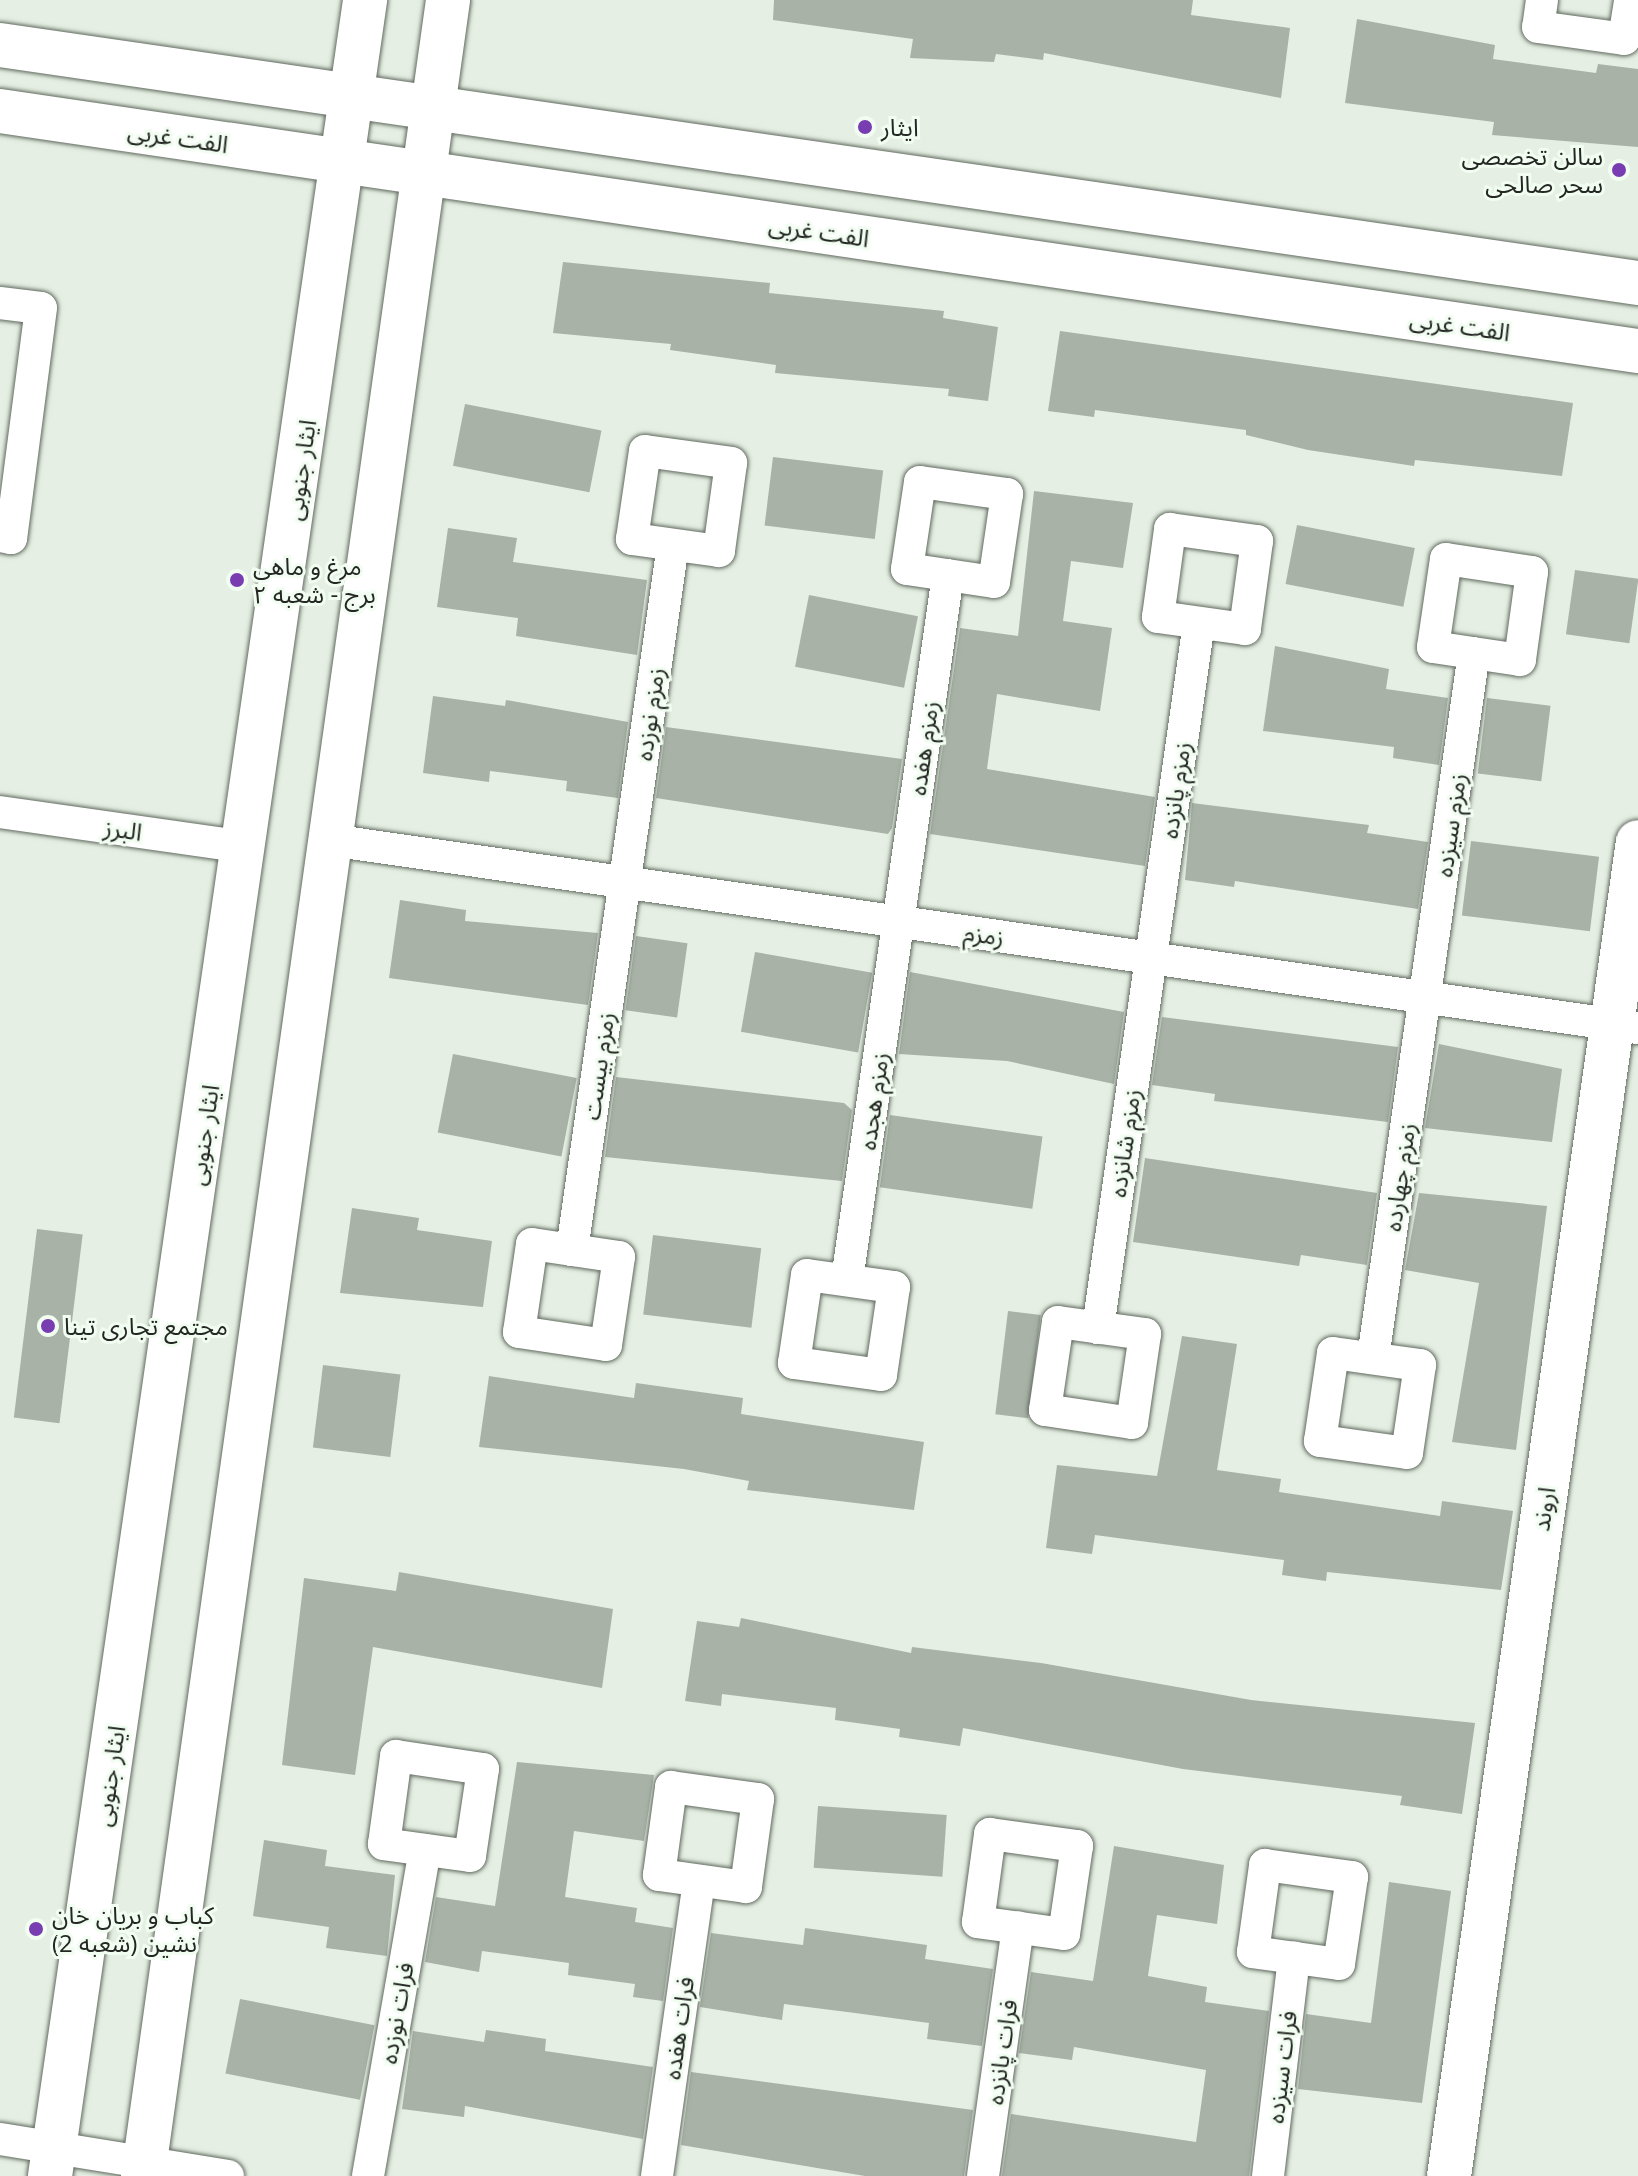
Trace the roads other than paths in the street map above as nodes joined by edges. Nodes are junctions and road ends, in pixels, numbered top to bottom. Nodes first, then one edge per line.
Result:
1 (365, 0) edge
2 (448, 0) edge
3 (1542, 0) edge
4 (1630, 0) edge
5 (0, 45) edge
6 (351, 94) junction
7 (433, 106) junction
8 (0, 111) edge
9 (345, 161) junction
10 (421, 172) junction
11 (1638, 283) edge
12 (0, 303) edge
13 (1638, 351) edge
14 (0, 536) edge
15 (673, 545) dead end
16 (948, 575) dead end
17 (1199, 623) dead end
18 (1474, 653) dead end
19 (0, 812) edge
20 (330, 840) junction
21 (1638, 842) edge
22 (245, 847) junction
23 (625, 882) junction
24 (899, 922) junction
25 (1151, 958) junction
26 (1425, 997) junction
27 (1625, 1026) edge
28 (572, 1250) dead end
29 (847, 1280) dead end
30 (1098, 1328) dead end
31 (1373, 1358) dead end
32 (425, 1850) dead end
33 (699, 1881) dead end
34 (1018, 1927) dead end
35 (1294, 1958) dead end
36 (0, 2139) edge
37 (52, 2161) edge
38 (144, 2169) edge
39 (228, 2176) edge
40 (368, 2176) edge
41 (657, 2176) edge
42 (983, 2176) edge
43 (1268, 2176) edge
44 (1449, 2176) edge

1 - 6 main road, ایثار جنوبی
2 - 7 main road
3 - 4 street
5 - 6 main road
6 - 7 main road
6 - 9 main road, ایثار جنوبی
7 - 10 main road
7 - 11 main road
8 - 9 main road, الفت غربی
9 - 10 main road, الفت غربی
9 - 22 main road, ایثار جنوبی
10 - 13 main road, الفت غربی
10 - 20 main road
12 - 14 street
15 - 23 street, زمزم نوزده
16 - 24 street, زمزم هفده
17 - 25 street, زمزم پانزده
18 - 26 street, زمزم سیزده
19 - 22 street, البرز
20 - 23 street, زمزم
20 - 38 main road
21 - 27 main road, اروند
22 - 37 main road, ایثار جنوبی
23 - 24 street, زمزم
23 - 28 street, زمزم بیست
24 - 25 street, زمزم
24 - 29 street, زمزم هجده
25 - 26 street, زمزم
25 - 30 street, زمزم شانزده
26 - 27 street, زمزم
26 - 31 street, زمزم چهارده
27 - 44 main road, اروند
32 - 40 street, فرات نوزده
33 - 41 street, فرات هفده
34 - 42 street, فرات پانزده
35 - 43 street, فرات سیزده
36 - 37 street
37 - 38 street
38 - 39 street

